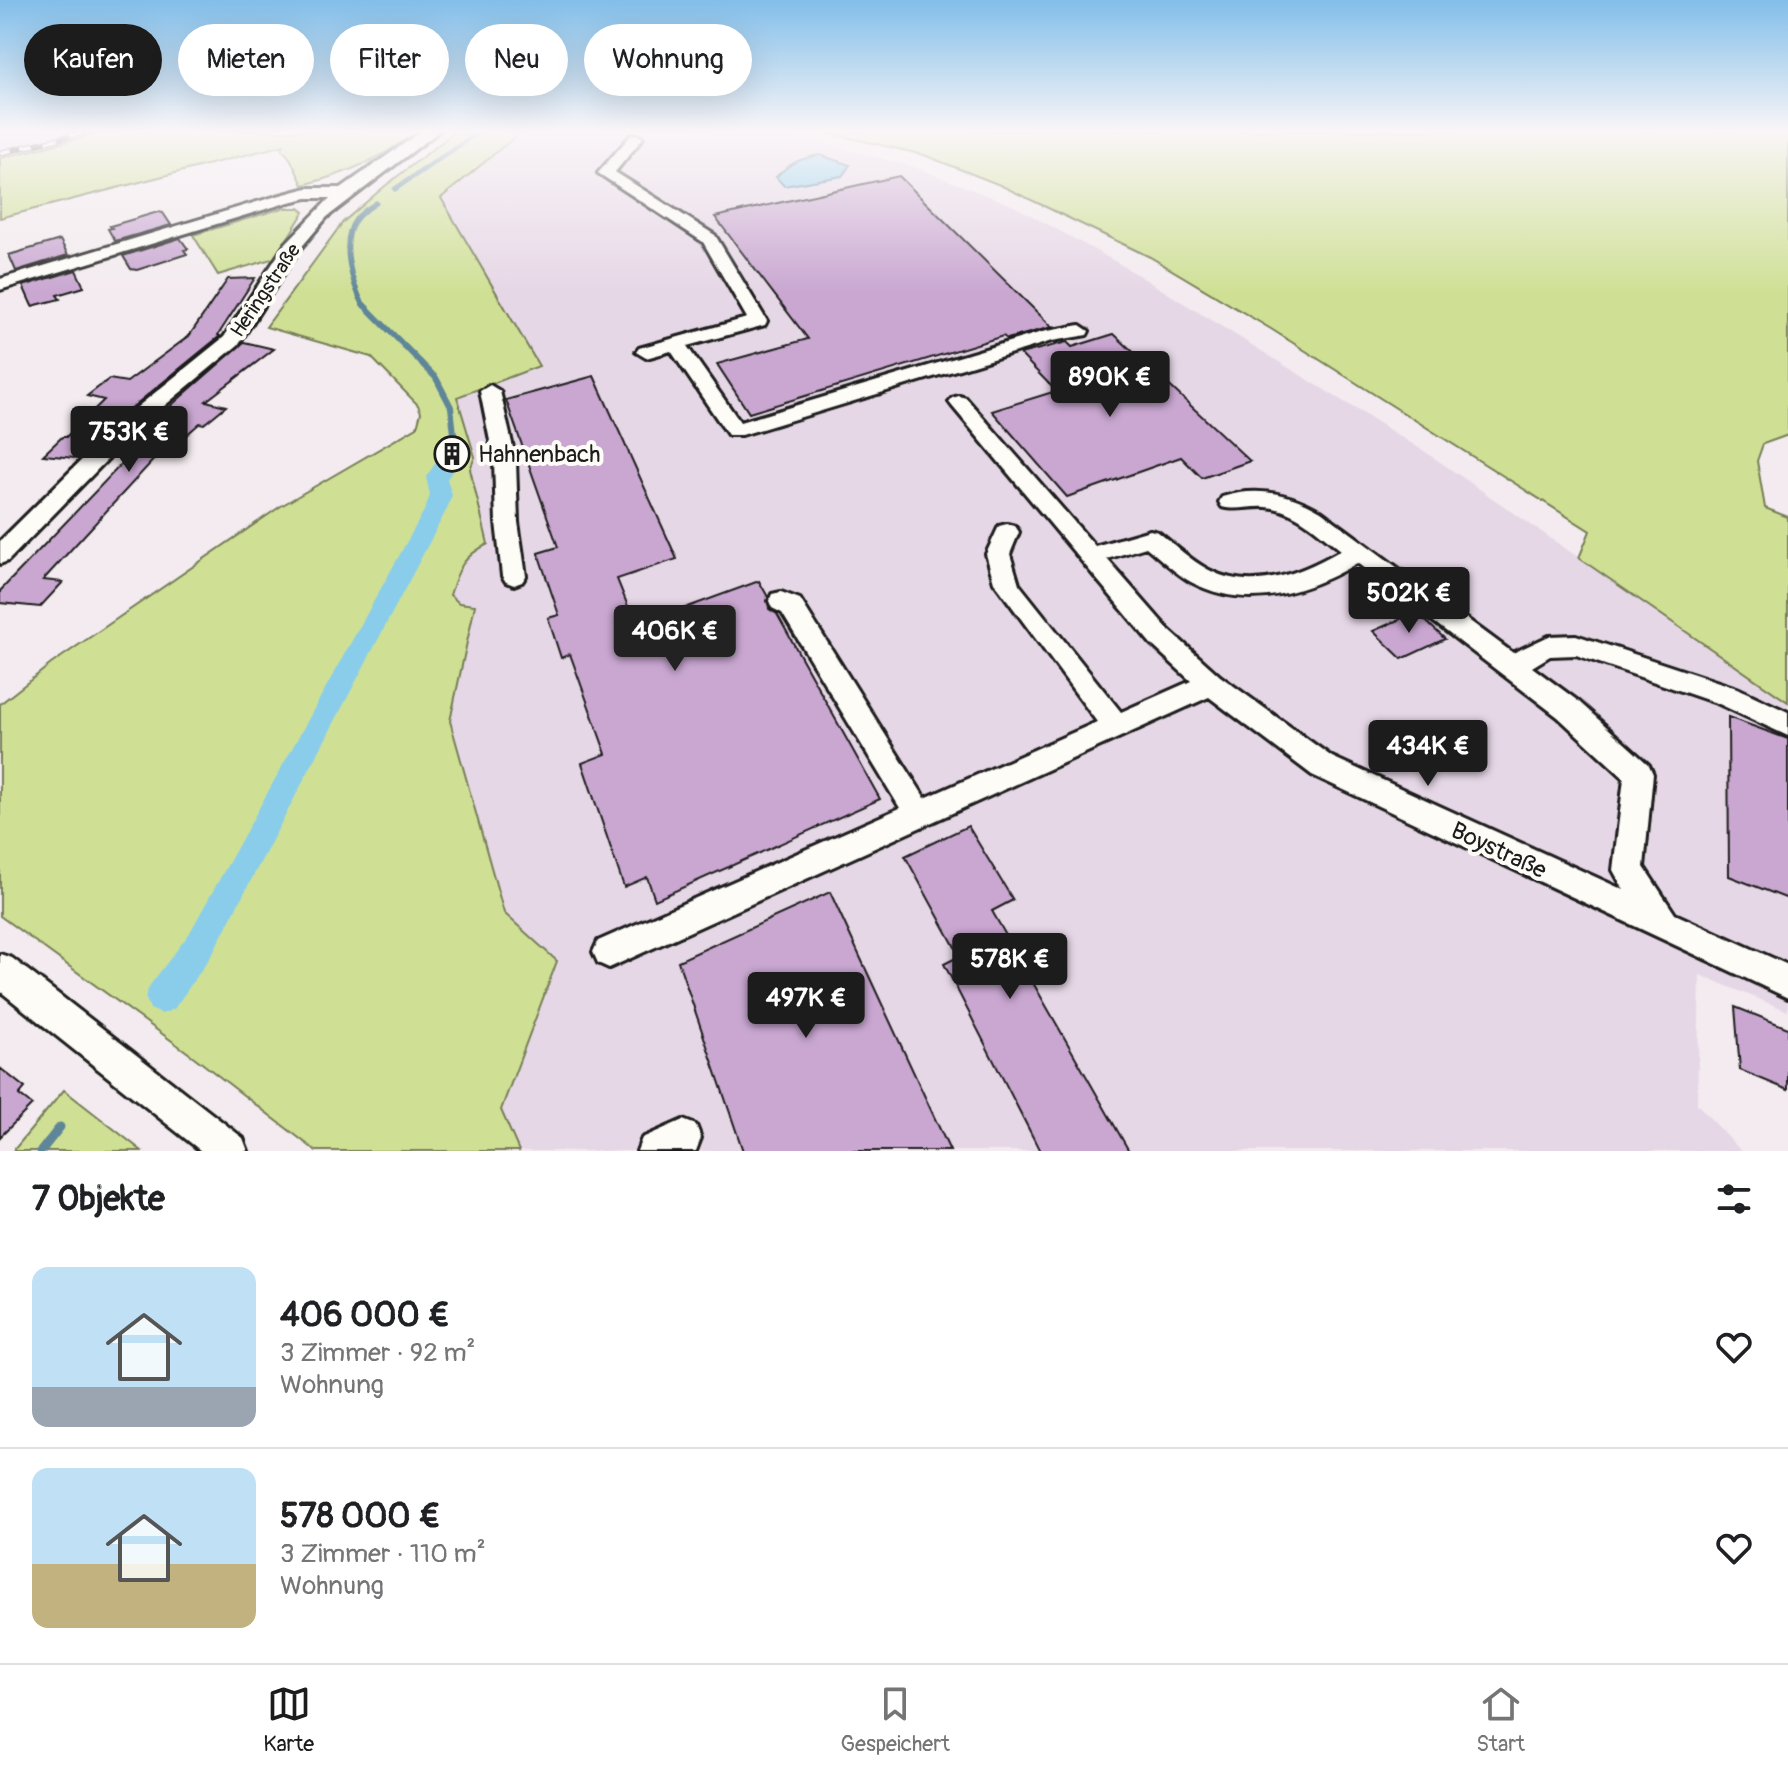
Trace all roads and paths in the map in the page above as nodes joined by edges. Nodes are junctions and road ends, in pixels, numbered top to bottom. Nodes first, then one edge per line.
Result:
1 (357, 185) edge
2 (624, 185) edge
3 (345, 193) junction
4 (365, 194) dead end
5 (0, 285) edge
6 (1080, 331) dead end
7 (676, 344) junction
8 (646, 352) dead end
9 (490, 391) dead end
10 (959, 402) dead end
11 (1230, 502) dead end
12 (1007, 532) dead end
13 (1358, 551) junction
14 (0, 555) edge
15 (1090, 556) junction
16 (514, 576) dead end
17 (781, 601) dead end
18 (1513, 668) junction
19 (1211, 684) junction
20 (1788, 725) edge
21 (1116, 726) junction
22 (919, 814) junction
23 (1664, 925) junction
24 (609, 952) dead end
25 (0, 970) edge
26 (1788, 982) edge
27 (230, 1151) edge

1 - 3 street, Heringstraße
2 - 7 street
3 - 4 street
3 - 5 street
3 - 14 street, Heringstraße
6 - 7 street
7 - 8 street
9 - 16 street
10 - 15 street, Boystraße
11 - 13 street
12 - 21 street
13 - 15 street
13 - 18 street
15 - 19 street, Boystraße
17 - 22 street
18 - 20 street
18 - 23 street
19 - 21 street
19 - 23 street, Boystraße
21 - 22 street
22 - 24 street
23 - 26 street, Boystraße
25 - 27 street

